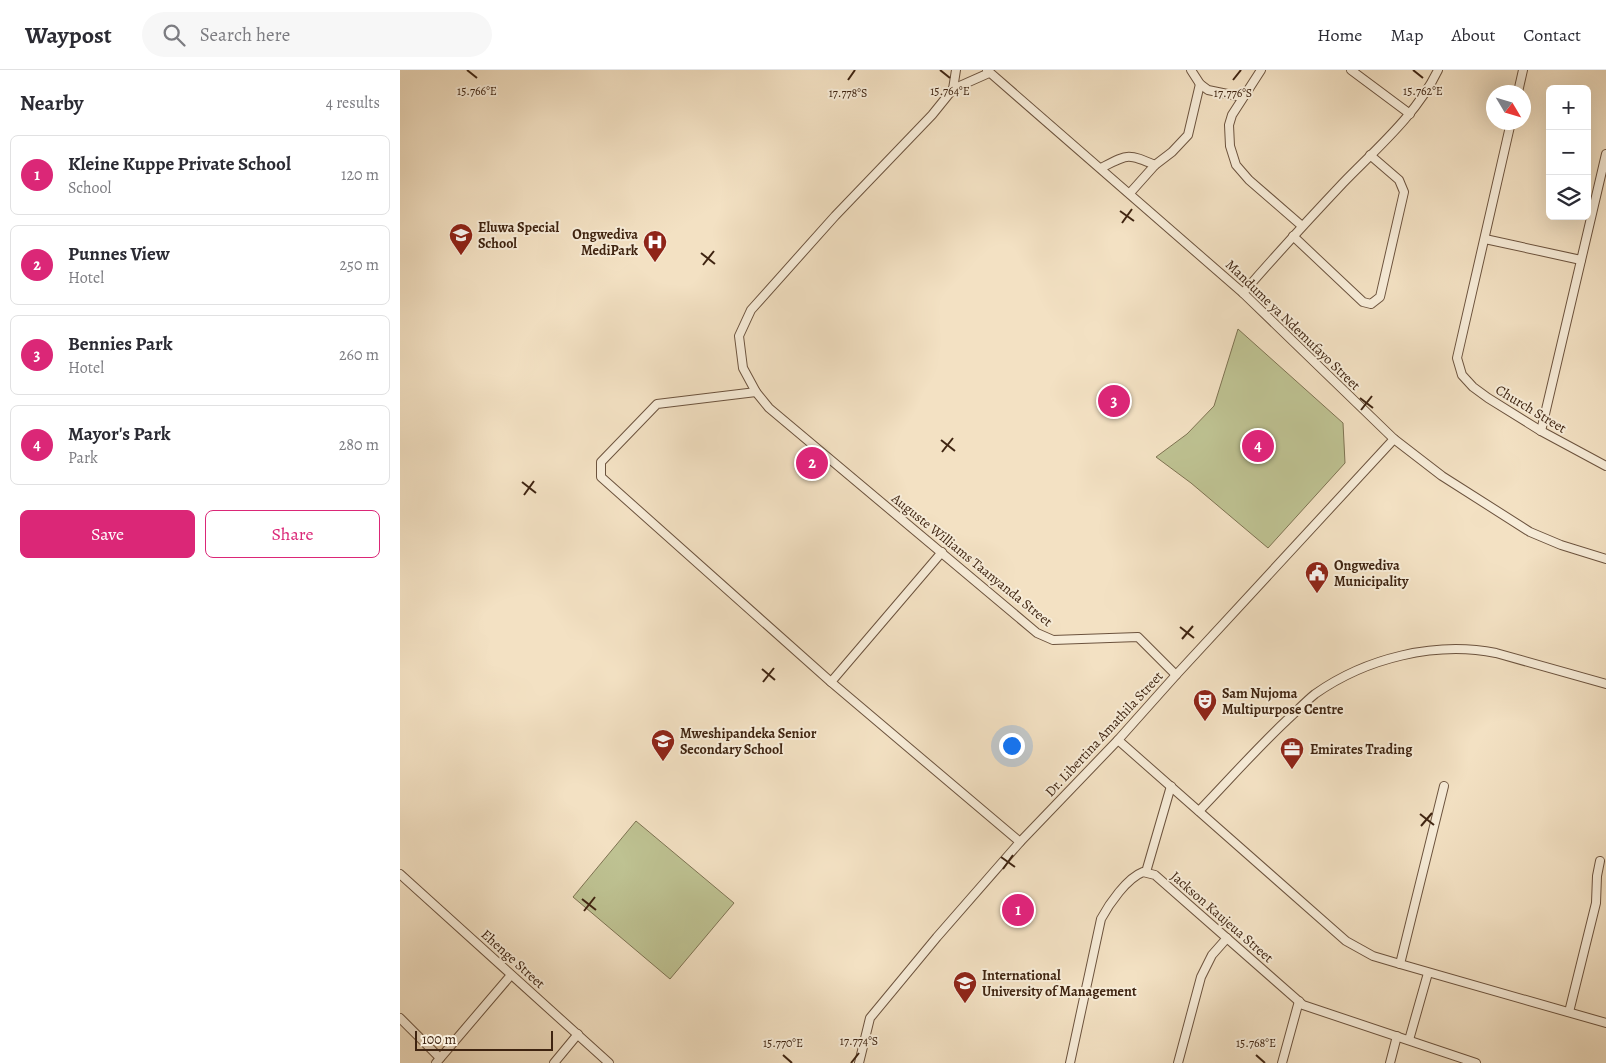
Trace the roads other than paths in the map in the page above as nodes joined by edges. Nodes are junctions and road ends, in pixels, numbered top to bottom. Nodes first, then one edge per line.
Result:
1 (956, 70) edge
2 (1191, 70) edge
3 (1261, 70) edge
4 (1351, 70) edge
5 (1438, 70) edge
6 (1523, 70) edge
7 (988, 71) edge
8 (1200, 84) junction
9 (1520, 85) edge
10 (953, 88) junction
11 (1242, 97) junction
12 (1410, 114) junction
13 (1509, 130) edge
14 (1606, 154) edge
15 (1370, 156) junction
16 (1156, 165) junction
17 (1100, 168) junction
18 (1130, 193) junction
19 (1302, 226) junction
20 (1292, 236) junction
21 (1485, 239) junction
22 (1581, 260) junction
23 (1243, 293) junction
24 (756, 392) junction
25 (1542, 431) junction
26 (1394, 440) junction
27 (1606, 466) edge
28 (942, 552) junction
29 (1606, 559) edge
30 (1176, 675) junction
31 (831, 682) junction
32 (1606, 684) edge
33 (1118, 740) junction
34 (1171, 786) junction
35 (1444, 786) dead end
36 (1199, 811) junction
37 (1020, 842) junction
38 (1600, 861) dead end
39 (1146, 872) junction
40 (400, 874) edge
41 (1227, 938) junction
42 (1400, 964) junction
43 (1428, 973) junction
44 (511, 975) junction
45 (1299, 1001) junction
46 (1569, 1012) junction
47 (400, 1018) edge
48 (1606, 1023) edge
49 (578, 1034) junction
50 (1397, 1036) junction
51 (1409, 1040) junction
52 (438, 1061) edge
53 (554, 1063) edge
54 (609, 1063) edge
55 (859, 1063) edge
56 (1070, 1063) edge
57 (1178, 1063) edge
58 (1282, 1063) edge
59 (1390, 1063) edge
60 (1476, 1063) edge

1 - 10 street
2 - 8 street
3 - 11 street
4 - 12 street
5 - 12 street
6 - 9 street
7 - 10 street
7 - 17 street, Mandume ya Ndemufayo Street
8 - 11 street
8 - 16 street
10 - 24 street, Auguste Williams Taanyanda Street
11 - 19 street
12 - 15 street
13 - 21 street
14 - 22 street
15 - 19 street
15 - 20 street
16 - 17 street
16 - 18 street
17 - 18 street, Mandume ya Ndemufayo Street
18 - 23 street, Mandume ya Ndemufayo Street
19 - 20 street
20 - 23 street
21 - 22 street
21 - 25 street, Church Street
22 - 25 street
23 - 26 street, Mandume ya Ndemufayo Street
24 - 28 street, Auguste Williams Taanyanda Street
24 - 31 street
25 - 27 street, Church Street
26 - 29 street, Mandume ya Ndemufayo Street
26 - 30 street, Dr. Libertina Amathila Street
28 - 30 street, Auguste Williams Taanyanda Street
28 - 31 street
30 - 33 street, Dr. Libertina Amathila Street
31 - 37 street
32 - 36 street
33 - 34 street
33 - 37 street, Dr. Libertina Amathila Street
34 - 36 street
34 - 39 street
35 - 42 street
36 - 42 street
37 - 55 street, Dr. Libertina Amathila Street
38 - 46 street
39 - 41 street, Jackson Kaujeua Street
39 - 56 street
40 - 44 street, Ehenge Street
41 - 45 street, Jackson Kaujeua Street
41 - 57 street
42 - 43 street
43 - 46 street
43 - 51 street
44 - 49 street, Ehenge Street
44 - 52 street
45 - 50 street, Jackson Kaujeua Street
45 - 58 street
46 - 48 street
47 - 52 street
49 - 53 street
49 - 54 street, Ehenge Street
50 - 51 street, Jackson Kaujeua Street
50 - 59 street
51 - 60 street, Jackson Kaujeua Street

